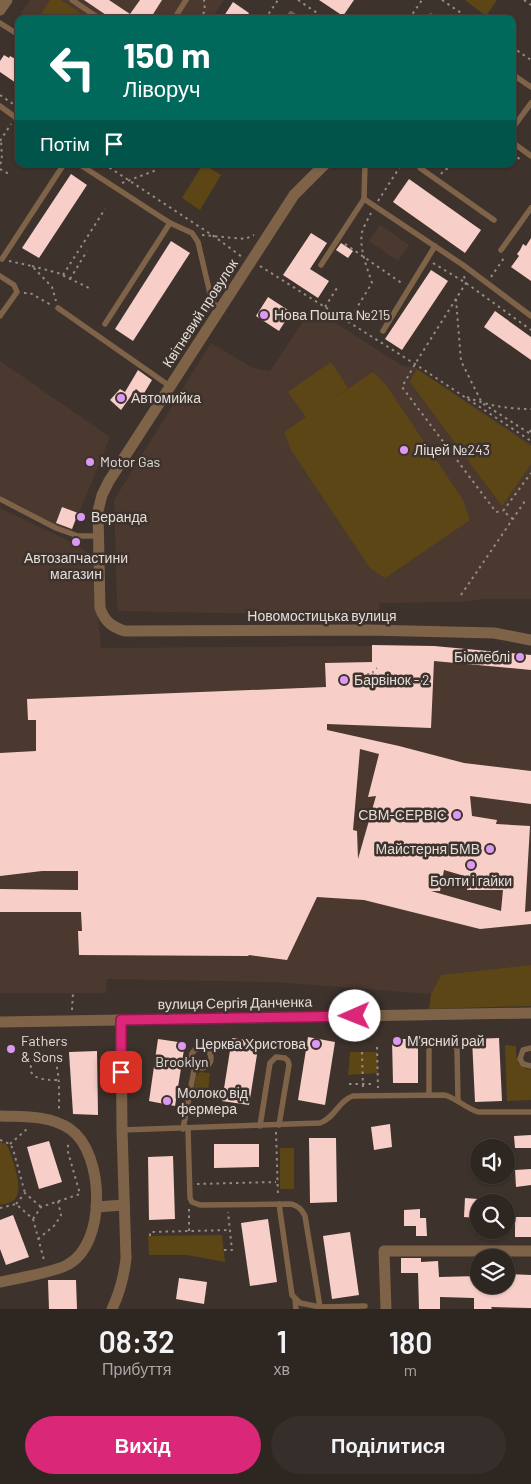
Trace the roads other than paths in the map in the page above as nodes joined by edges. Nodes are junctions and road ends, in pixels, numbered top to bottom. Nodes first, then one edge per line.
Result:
1 (7, 0) edge
2 (72, 0) edge
3 (186, 0) edge
4 (0, 10) edge
5 (94, 15) edge
6 (177, 15) edge
7 (0, 23) edge
8 (15, 33) edge
9 (516, 77) edge
10 (531, 87) edge
11 (531, 103) edge
12 (0, 106) edge
13 (15, 117) edge
14 (516, 124) edge
15 (516, 145) edge
16 (531, 156) edge
17 (62, 167) edge
18 (84, 167) edge
19 (321, 167) edge
20 (366, 167) edge
21 (420, 167) edge
22 (364, 199) junction
23 (531, 208) edge
24 (494, 220) dead end
25 (170, 223) junction
26 (435, 246) junction
27 (501, 250) dead end
28 (2, 259) road end
29 (321, 265) dead end
30 (0, 276) edge
31 (58, 308) road end
32 (220, 309) junction
33 (0, 316) edge
34 (531, 316) edge
35 (105, 324) dead end
36 (383, 331) dead end
37 (171, 387) junction
38 (0, 499) edge
39 (98, 536) junction
40 (113, 627) joint
41 (531, 640) edge
42 (531, 1013) edge
43 (121, 1020) junction
44 (0, 1022) edge
45 (531, 1048) edge
46 (195, 1065) dead end
47 (531, 1066) edge
48 (429, 1095) junction
49 (458, 1101) junction
50 (531, 1112) edge
51 (0, 1116) edge
52 (277, 1125) junction
53 (260, 1126) junction
54 (186, 1129) junction
55 (122, 1130) junction
56 (279, 1204) junction
57 (124, 1205) junction
58 (96, 1207) junction
59 (531, 1251) edge
60 (0, 1282) edge
61 (295, 1299) junction
62 (320, 1306) junction
63 (365, 1306) dead end
64 (329, 1308) edge
65 (112, 1309) edge
66 (296, 1309) edge
67 (386, 1309) edge

1 - 4 street
2 - 5 lane
3 - 6 lane
7 - 8 lane
9 - 10 lane
11 - 14 lane
12 - 13 lane
15 - 16 lane
17 - 28 lane
18 - 25 lane
19 - 32 street, Квітневий провулок
20 - 22 lane
21 - 24 lane
22 - 26 lane
22 - 29 lane
23 - 27 lane
25 - 32 lane
25 - 35 lane
26 - 34 lane
26 - 36 lane
30 - 33 lane
31 - 37 lane
32 - 37 street, Квітневий провулок
37 - 39 street, Квітневий провулок
38 - 39 lane
39 - 40 street, Квітневий провулок
40 - 41 street, Новомостицька вулиця
42 - 43 street, вулиця Сергія Данченка
43 - 44 street, вулиця Сергія Данченка
43 - 55 street
45 - 47 lane
46 - 54 lane
48 - 49 lane
48 - 49 lane
48 - 52 lane
49 - 50 lane
51 - 58 street
52 - 53 lane
52 - 53 lane
53 - 54 lane
54 - 55 lane
54 - 56 lane
55 - 57 street
56 - 61 lane
56 - 62 lane
57 - 58 street
57 - 65 street
58 - 60 street
59 - 67 street
61 - 62 lane
61 - 66 lane
62 - 64 lane
63 - 64 lane

